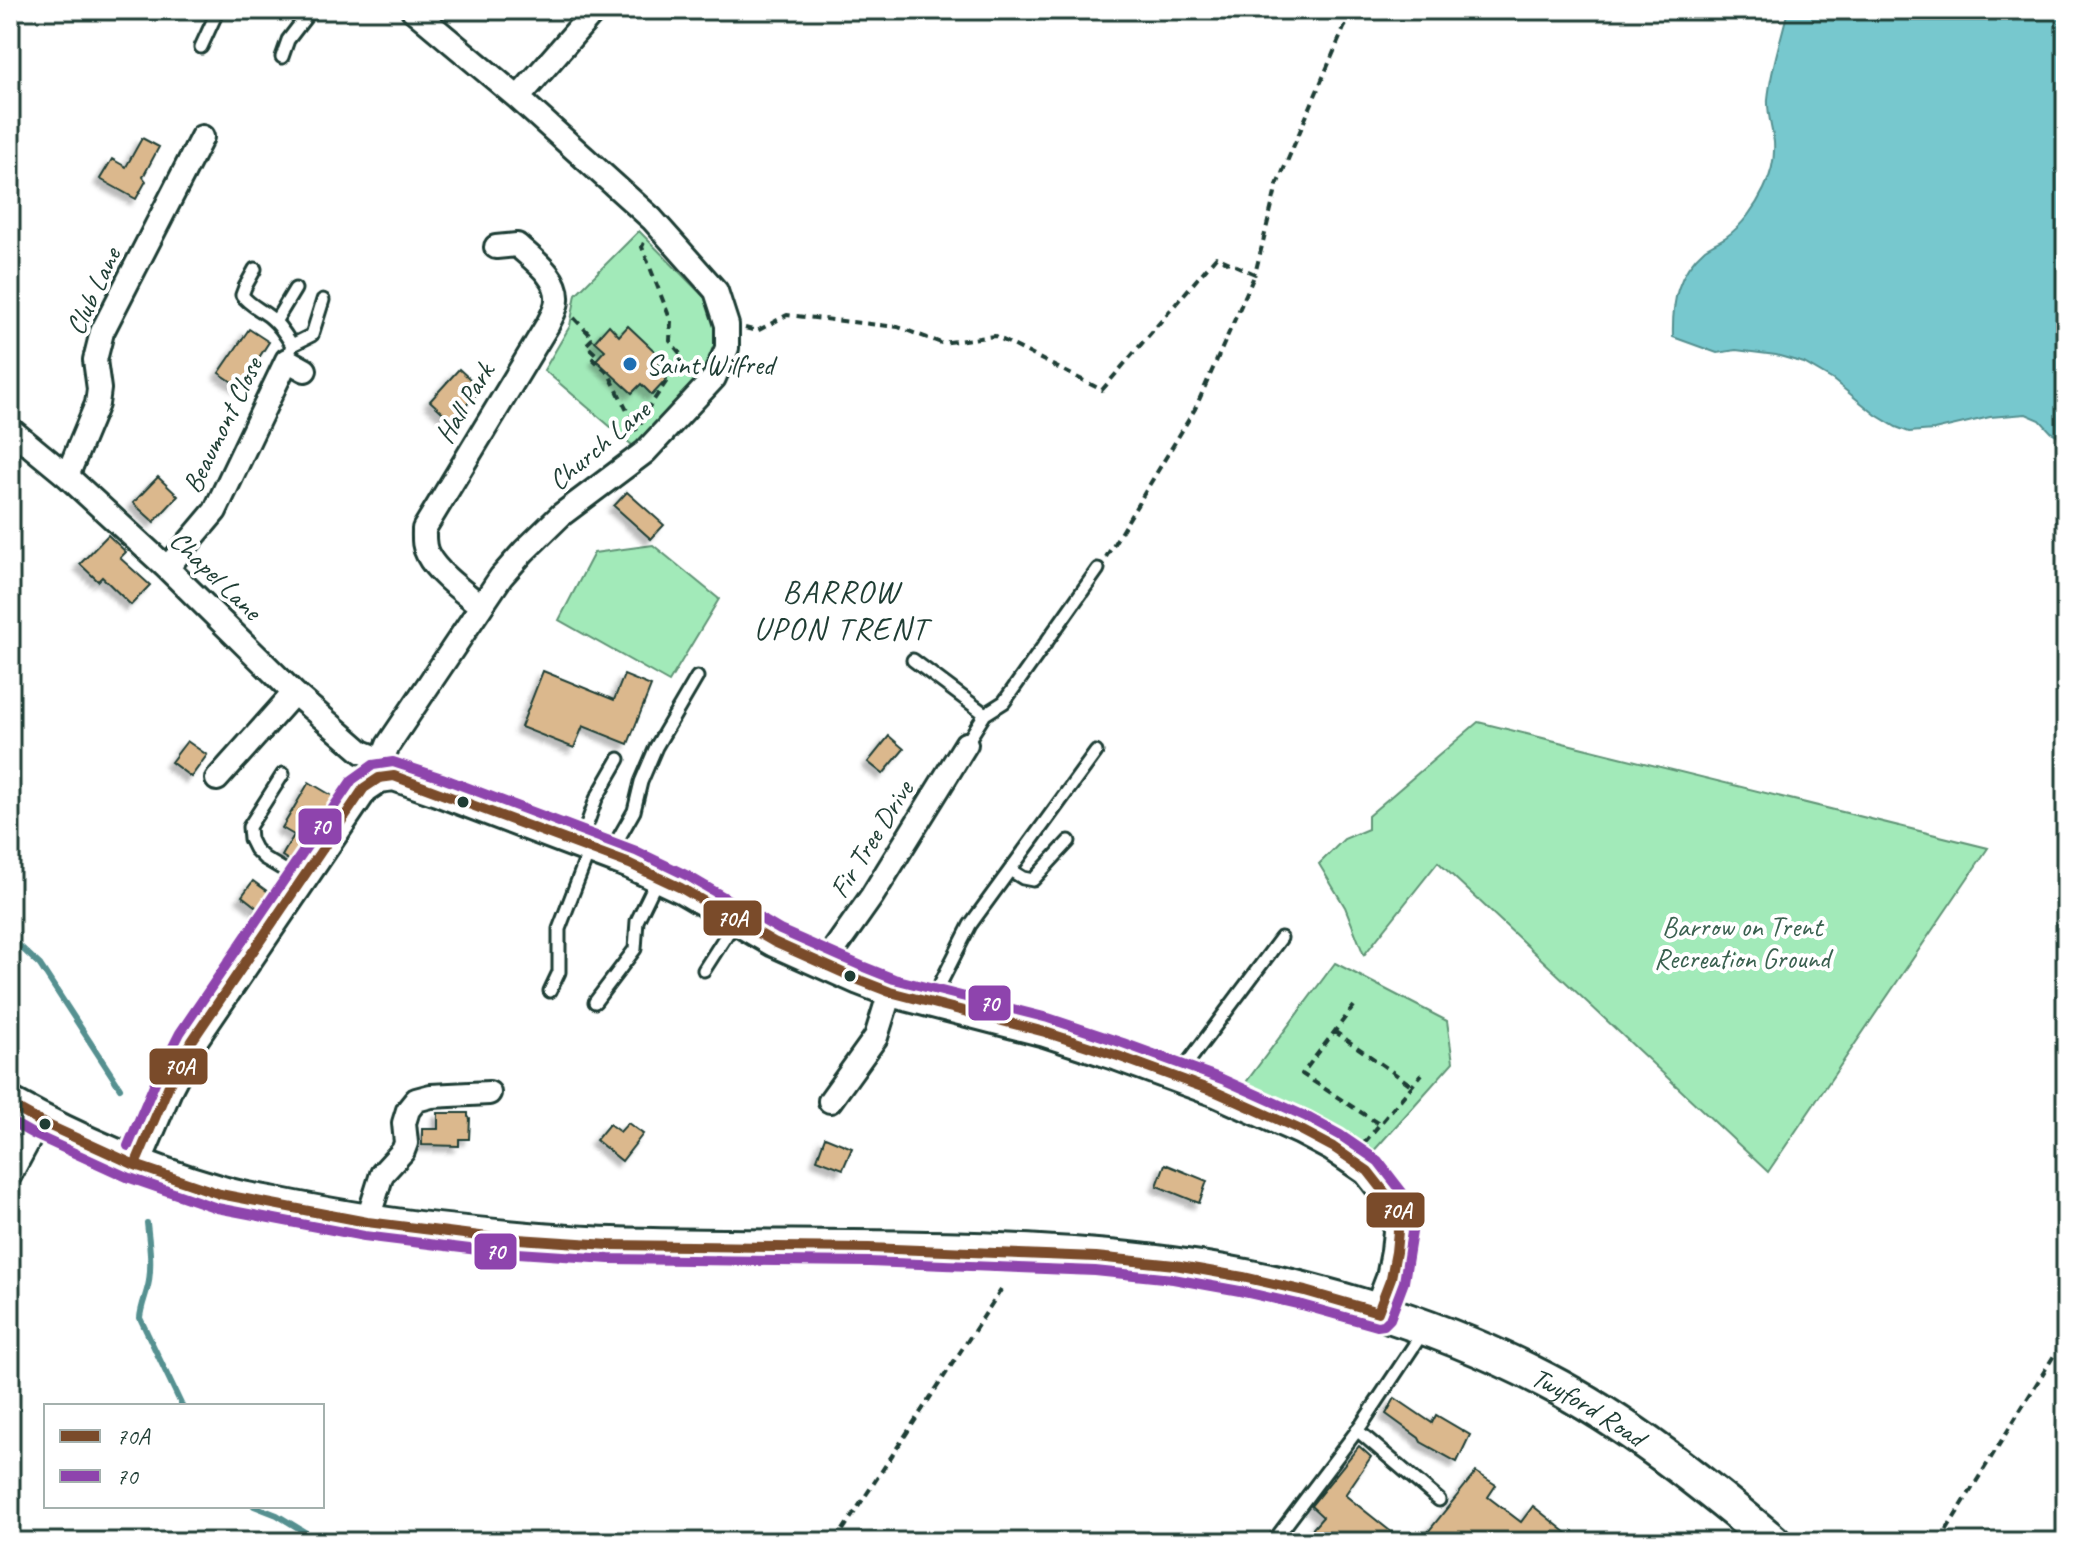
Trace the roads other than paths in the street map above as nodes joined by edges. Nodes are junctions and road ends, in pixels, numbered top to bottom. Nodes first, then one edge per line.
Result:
1 (218, 10) edge
2 (311, 10) edge
3 (413, 10) edge
4 (595, 10) edge
5 (201, 47) dead end
6 (282, 57) dead end
7 (518, 98) junction
8 (202, 137) dead end
9 (496, 247) dead end
10 (255, 269) dead end
11 (295, 289) dead end
12 (323, 300) dead end
13 (275, 322) junction
14 (295, 359) junction
15 (10, 429) edge
16 (67, 476) junction
17 (167, 568) junction
18 (1098, 569) road end
19 (481, 606) junction
20 (913, 660) dead end
21 (697, 677) dead end
22 (294, 693) junction
23 (985, 714) junction
24 (966, 744) joint
25 (1096, 752) dead end
26 (619, 759) dead end
27 (380, 769) junction
28 (283, 774) dead end
29 (217, 779) dead end
30 (1069, 841) dead end
31 (593, 849) junction
32 (1010, 870) junction
33 (658, 878) junction
34 (301, 881) junction
35 (736, 919) junction
36 (1281, 938) dead end
37 (824, 964) junction
38 (704, 970) dead end
39 (550, 991) dead end
40 (890, 992) junction
41 (595, 1002) dead end
42 (931, 1002) junction
43 (1177, 1077) junction
44 (489, 1093) dead end
45 (830, 1101) dead end
46 (25, 1113) edge
47 (135, 1165) junction
48 (10, 1175) edge
49 (367, 1222) junction
50 (1378, 1312) junction
51 (1425, 1328) junction
52 (1357, 1430) junction
53 (1439, 1500) dead end
54 (1273, 1542) edge
55 (1773, 1542) edge

1 - 5 lane
2 - 6 lane
3 - 7 street
4 - 7 street
7 - 19 street, Church Lane
8 - 16 street, Club Lane
9 - 19 street, Hall Park
10 - 13 lane
11 - 13 lane
12 - 14 lane
13 - 14 lane
14 - 17 street, Beaumont Close
15 - 16 street, Chapel Lane
16 - 17 street, Chapel Lane
17 - 22 street, Chapel Lane
18 - 23 lane
19 - 27 street, Church Lane
20 - 23 lane
21 - 31 lane
22 - 27 street, Chapel Lane
22 - 29 street
23 - 24 lane
24 - 37 street, Fir Tree Drive
25 - 32 lane
26 - 31 lane
27 - 31 street
27 - 34 street
28 - 34 lane
30 - 32 lane
31 - 33 street
31 - 39 lane
32 - 42 lane
33 - 35 street
33 - 41 lane
34 - 47 street
35 - 37 street
35 - 38 lane
36 - 43 lane
37 - 40 street
40 - 42 street
40 - 45 street
42 - 43 street
43 - 50 street
44 - 49 street
46 - 47 main road, Twyford Road
46 - 48 street
47 - 49 main road, Twyford Road
49 - 50 main road, Twyford Road
50 - 51 main road, Twyford Road
51 - 52 lane
51 - 55 main road, Twyford Road
52 - 53 lane
52 - 54 lane

